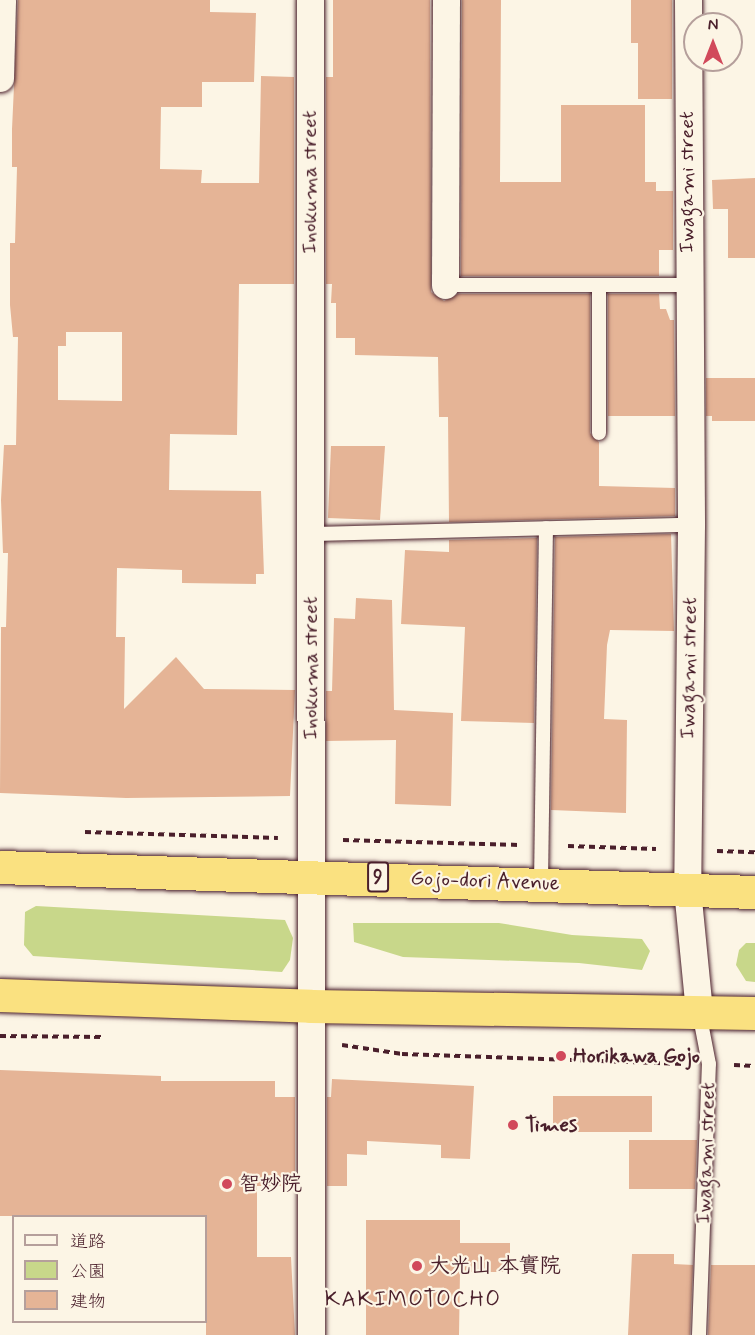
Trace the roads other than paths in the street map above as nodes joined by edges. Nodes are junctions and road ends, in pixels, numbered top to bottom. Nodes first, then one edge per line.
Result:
1 (2, 0) edge
2 (310, 0) edge
3 (446, 0) edge
4 (688, 0) edge
5 (0, 78) edge
6 (445, 285) joint
7 (599, 285) junction
8 (687, 285) junction
9 (599, 433) dead end
10 (691, 525) junction
11 (546, 528) junction
12 (311, 534) junction
13 (0, 867) edge
14 (311, 875) junction
15 (541, 883) junction
16 (687, 889) junction
17 (755, 892) edge
18 (0, 995) edge
19 (311, 1006) junction
20 (699, 1012) junction
21 (755, 1012) edge
22 (312, 1335) edge
23 (699, 1335) edge

1 - 5 street
2 - 12 street, Inokuma street
3 - 6 street
4 - 8 street, Iwagami street
6 - 7 lane
7 - 8 lane
7 - 9 lane
8 - 10 street, Iwagami street
10 - 11 lane
10 - 16 street, Iwagami street
11 - 12 lane
11 - 15 lane
12 - 14 street, Inokuma street
13 - 14 highway, Gojo-dori Avenue / 9
14 - 15 highway, Gojo-dori Avenue / 9
14 - 19 street, Inokuma street
15 - 16 highway, Gojo-dori Avenue / 9
16 - 17 highway, Gojo-dori Avenue / 9
16 - 20 street, Iwagami street
18 - 19 highway
19 - 20 highway
19 - 22 street, Inokuma street
20 - 21 highway
20 - 23 lane, Iwagami street

